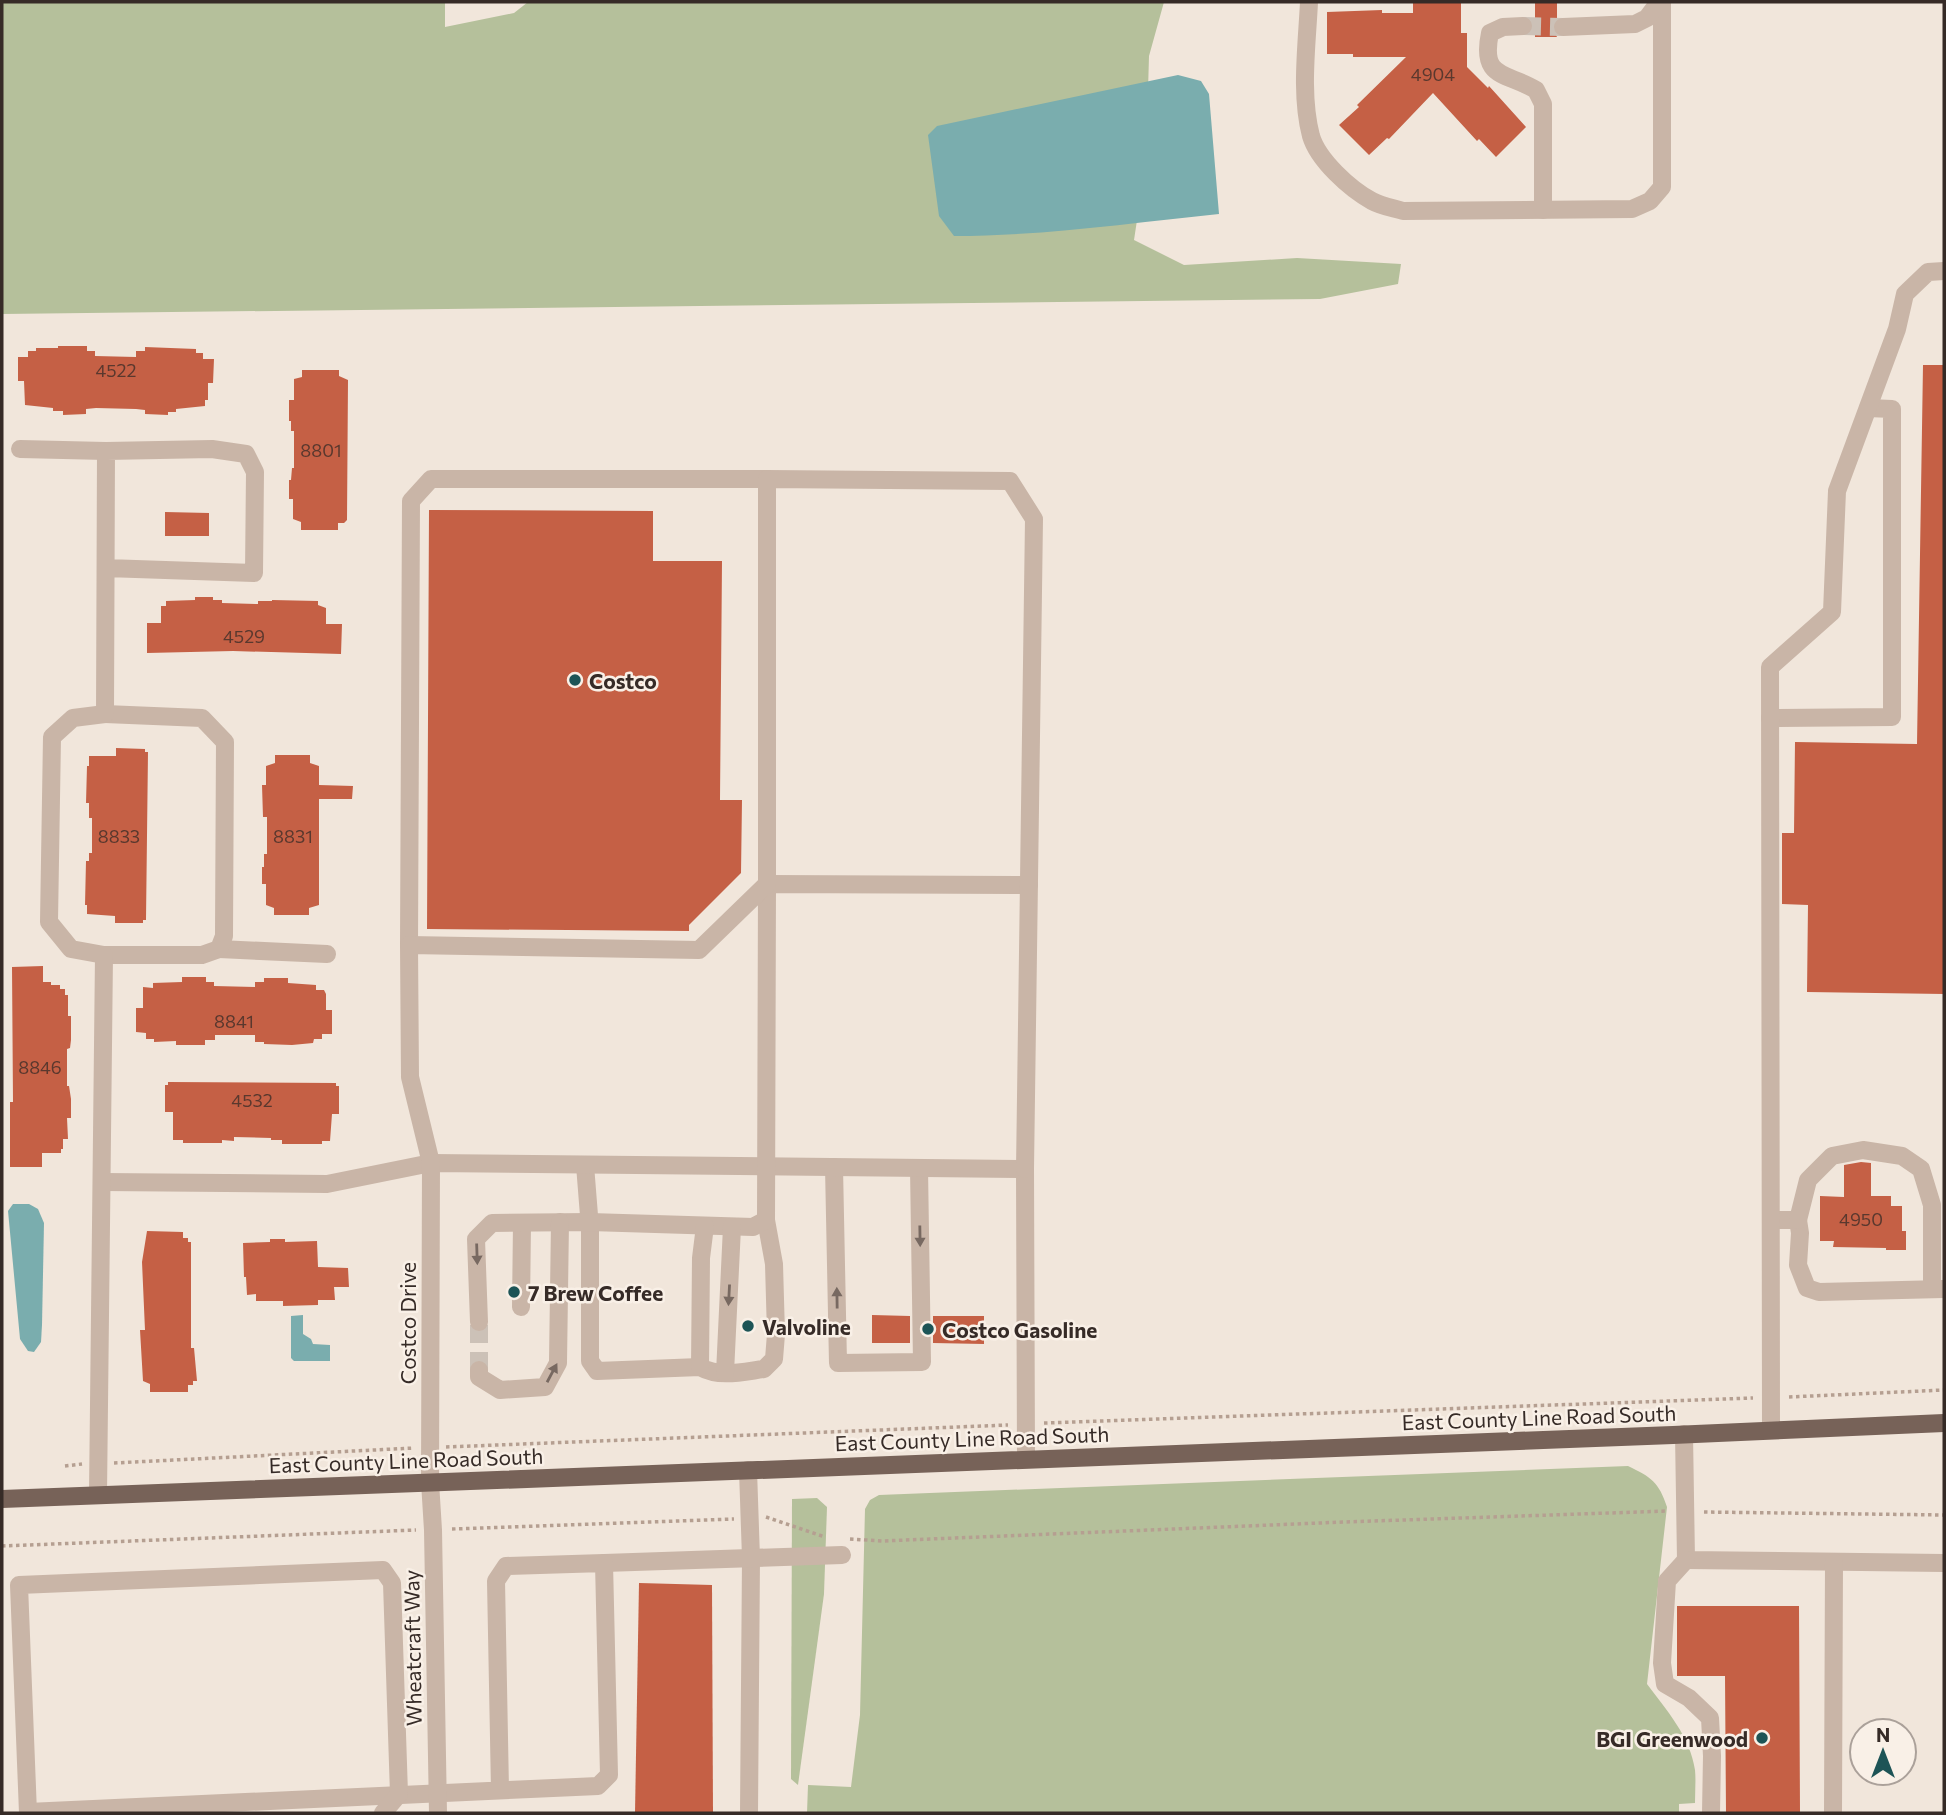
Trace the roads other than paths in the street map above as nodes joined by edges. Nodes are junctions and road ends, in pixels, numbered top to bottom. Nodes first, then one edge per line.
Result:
1 (1309, 2) edge
2 (1661, 2) edge
3 (1523, 26) tunnel mouth
4 (1563, 27) tunnel mouth
5 (1543, 210) junction
6 (1944, 271) edge
7 (1868, 408) junction
8 (20, 449) dead end
9 (106, 451) junction
10 (767, 479) junction
11 (106, 568) junction
12 (105, 714) junction
13 (1770, 718) junction
14 (767, 884) junction
15 (1029, 885) junction
16 (409, 945) junction
17 (219, 949) junction
18 (327, 954) dead end
19 (104, 955) junction
20 (431, 1163) junction
21 (585, 1165) junction
22 (767, 1166) junction
23 (834, 1167) junction
24 (919, 1168) junction
25 (1025, 1168) junction
26 (102, 1182) junction
27 (766, 1220) junction
28 (1771, 1220) junction
29 (1798, 1220) junction
30 (560, 1222) junction
31 (590, 1222) junction
32 (522, 1223) junction
33 (705, 1226) junction
34 (732, 1227) junction
35 (1938, 1289) edge
36 (521, 1307) dead end
37 (479, 1322) tunnel mouth
38 (699, 1367) junction
39 (479, 1370) dead end
40 (725, 1373) junction
41 (1944, 1423) edge
42 (1772, 1430) junction
43 (1684, 1434) junction
44 (1026, 1459) junction
45 (748, 1470) junction
46 (430, 1482) junction
47 (98, 1495) junction
48 (2, 1499) edge
49 (841, 1544) road end
50 (751, 1558) junction
51 (1686, 1560) junction
52 (1834, 1562) junction
53 (604, 1563) junction
54 (1944, 1563) edge
55 (500, 1790) junction
56 (438, 1792) junction
57 (398, 1794) junction
58 (28, 1812) edge
59 (383, 1813) edge
60 (438, 1813) edge
61 (749, 1813) edge
62 (1710, 1813) edge
63 (1833, 1813) edge

1 - 5 lane
2 - 4 lane
2 - 5 lane
3 - 5 lane
6 - 7 lane
7 - 13 lane
7 - 13 lane
8 - 9 lane
9 - 11 lane
9 - 11 lane
10 - 14 lane
10 - 15 lane, Costco Drive
10 - 16 lane, Costco Drive
11 - 12 lane
12 - 17 lane
12 - 19 lane
13 - 28 lane
14 - 15 lane
14 - 16 lane
14 - 22 lane
15 - 25 lane
16 - 20 lane, Costco Drive
17 - 18 lane
17 - 19 lane
19 - 26 lane
20 - 21 lane
20 - 26 lane
20 - 46 lane, Costco Drive
21 - 22 lane
21 - 31 lane
22 - 23 lane
22 - 27 lane
23 - 24 lane
24 -> 23 lane
24 - 25 lane
25 - 44 lane
26 - 47 lane
27 - 34 lane
27 - 40 lane
28 - 29 lane
28 - 42 lane
29 - 35 lane
29 - 35 lane
30 - 31 lane
30 - 32 lane
39 -> 30 lane
31 - 33 lane
31 - 38 lane
32 - 36 lane
32 -> 37 lane
33 - 34 lane
33 - 38 lane
34 -> 40 lane
38 - 40 lane
41 - 42 main road, East County Line Road South
42 - 43 main road, East County Line Road South
43 - 44 main road, East County Line Road South
43 - 51 lane
44 - 45 main road, East County Line Road South
45 - 46 main road, East County Line Road South
45 - 50 lane
46 - 47 main road, East County Line Road South
46 - 56 lane, Wheatcraft Way
47 - 48 main road, East County Line Road South
49 - 50 lane
50 - 53 lane
50 - 61 lane
51 - 52 lane
51 - 62 lane
52 - 54 lane
52 - 63 lane
53 - 55 lane
53 - 55 lane
55 - 56 lane
56 - 57 lane
56 - 60 lane, Wheatcraft Way
57 - 58 lane
57 - 58 lane
57 - 59 lane

